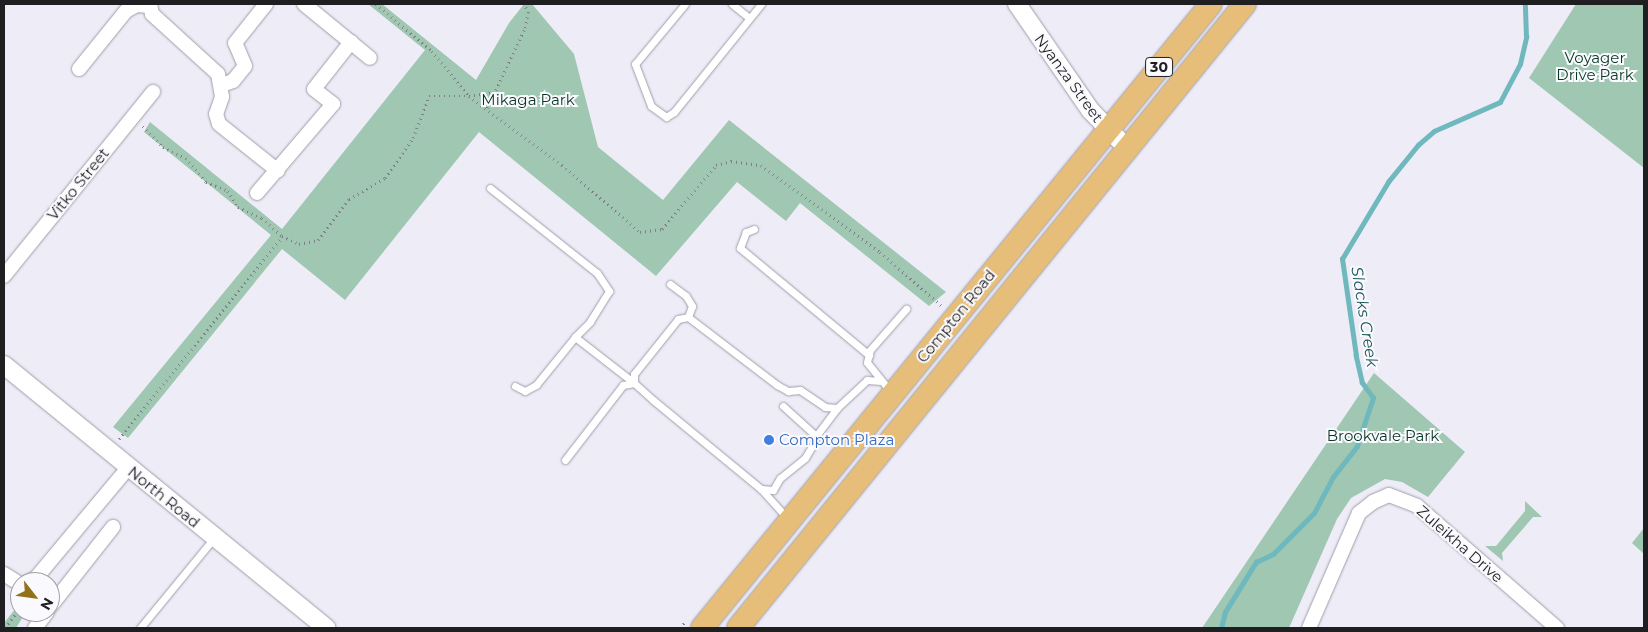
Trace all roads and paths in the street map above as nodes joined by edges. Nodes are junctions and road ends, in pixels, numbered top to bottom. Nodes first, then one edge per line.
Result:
1 (266, 4) edge
2 (304, 4) edge
3 (376, 4) edge
4 (524, 4) edge
5 (685, 4) edge
6 (732, 4) edge
7 (761, 4) edge
8 (1017, 4) edge
9 (1210, 4) edge
10 (1245, 4) edge
11 (149, 5) edge
12 (749, 18) junction
13 (351, 42) junction
14 (370, 58) dead end
15 (79, 69) dead end
16 (222, 84) junction
17 (153, 92) dead end
18 (492, 92) junction
19 (469, 96) junction
20 (487, 108) junction
21 (130, 120) junction
22 (1108, 130) junction
23 (1127, 148) junction
24 (278, 171) junction
25 (490, 188) dead end
26 (257, 193) dead end
27 (754, 229) dead end
28 (282, 236) junction
29 (4, 276) edge
30 (670, 284) dead end
31 (942, 306) dead end
32 (906, 309) dead end
33 (688, 317) junction
34 (575, 336) junction
35 (869, 355) junction
36 (4, 365) edge
37 (634, 383) junction
38 (515, 386) dead end
39 (887, 388) junction
40 (783, 406) dead end
41 (837, 408) junction
42 (816, 436) junction
43 (109, 452) junction
44 (565, 460) dead end
45 (128, 468) junction
46 (761, 489) junction
47 (790, 521) junction
48 (113, 527) dead end
49 (214, 538) junction
50 (41, 572) edge
51 (60, 594) edge
52 (140, 628) edge
53 (326, 628) edge
54 (702, 628) edge
55 (738, 628) edge
56 (1309, 628) edge
57 (1557, 628) edge

1 - 16 street
2 - 13 street
3 - 19 path
4 - 18 path
5 - 12 lane
6 - 12 lane
7 - 12 lane
8 - 22 street, Nyanza Street
9 - 22 main road, Compton Road / 30
10 - 23 main road, Compton Road / 30
11 - 15 street
11 - 16 street
13 - 14 street
13 - 24 street
16 - 24 street
17 - 21 street, Vitko Street
18 - 19 path
18 - 20 path
19 - 20 path
19 - 28 path
20 - 31 path
21 - 28 path
21 - 29 street, Vitko Street
22 - 23 street, Nyanza Street
22 - 39 main road, Compton Road / 30
23 - 55 main road, Compton Road / 30
24 - 26 street
25 - 34 lane
27 - 35 lane
28 - 43 path
30 - 33 lane
32 - 35 lane
33 - 37 lane
33 - 41 lane
34 - 37 lane
34 - 38 lane
35 - 39 lane
36 - 43 street, North Road
37 - 44 lane
37 - 46 lane
39 - 41 lane
39 - 47 main road, Compton Road / 30
40 - 42 lane
41 - 42 lane
42 - 46 lane
43 - 45 street, North Road
45 - 49 street, North Road
45 - 50 street
46 - 47 lane
47 - 54 main road, Compton Road / 30
48 - 51 street
49 - 52 lane
49 - 53 street, North Road
56 - 57 street, Zuleikha Drive

